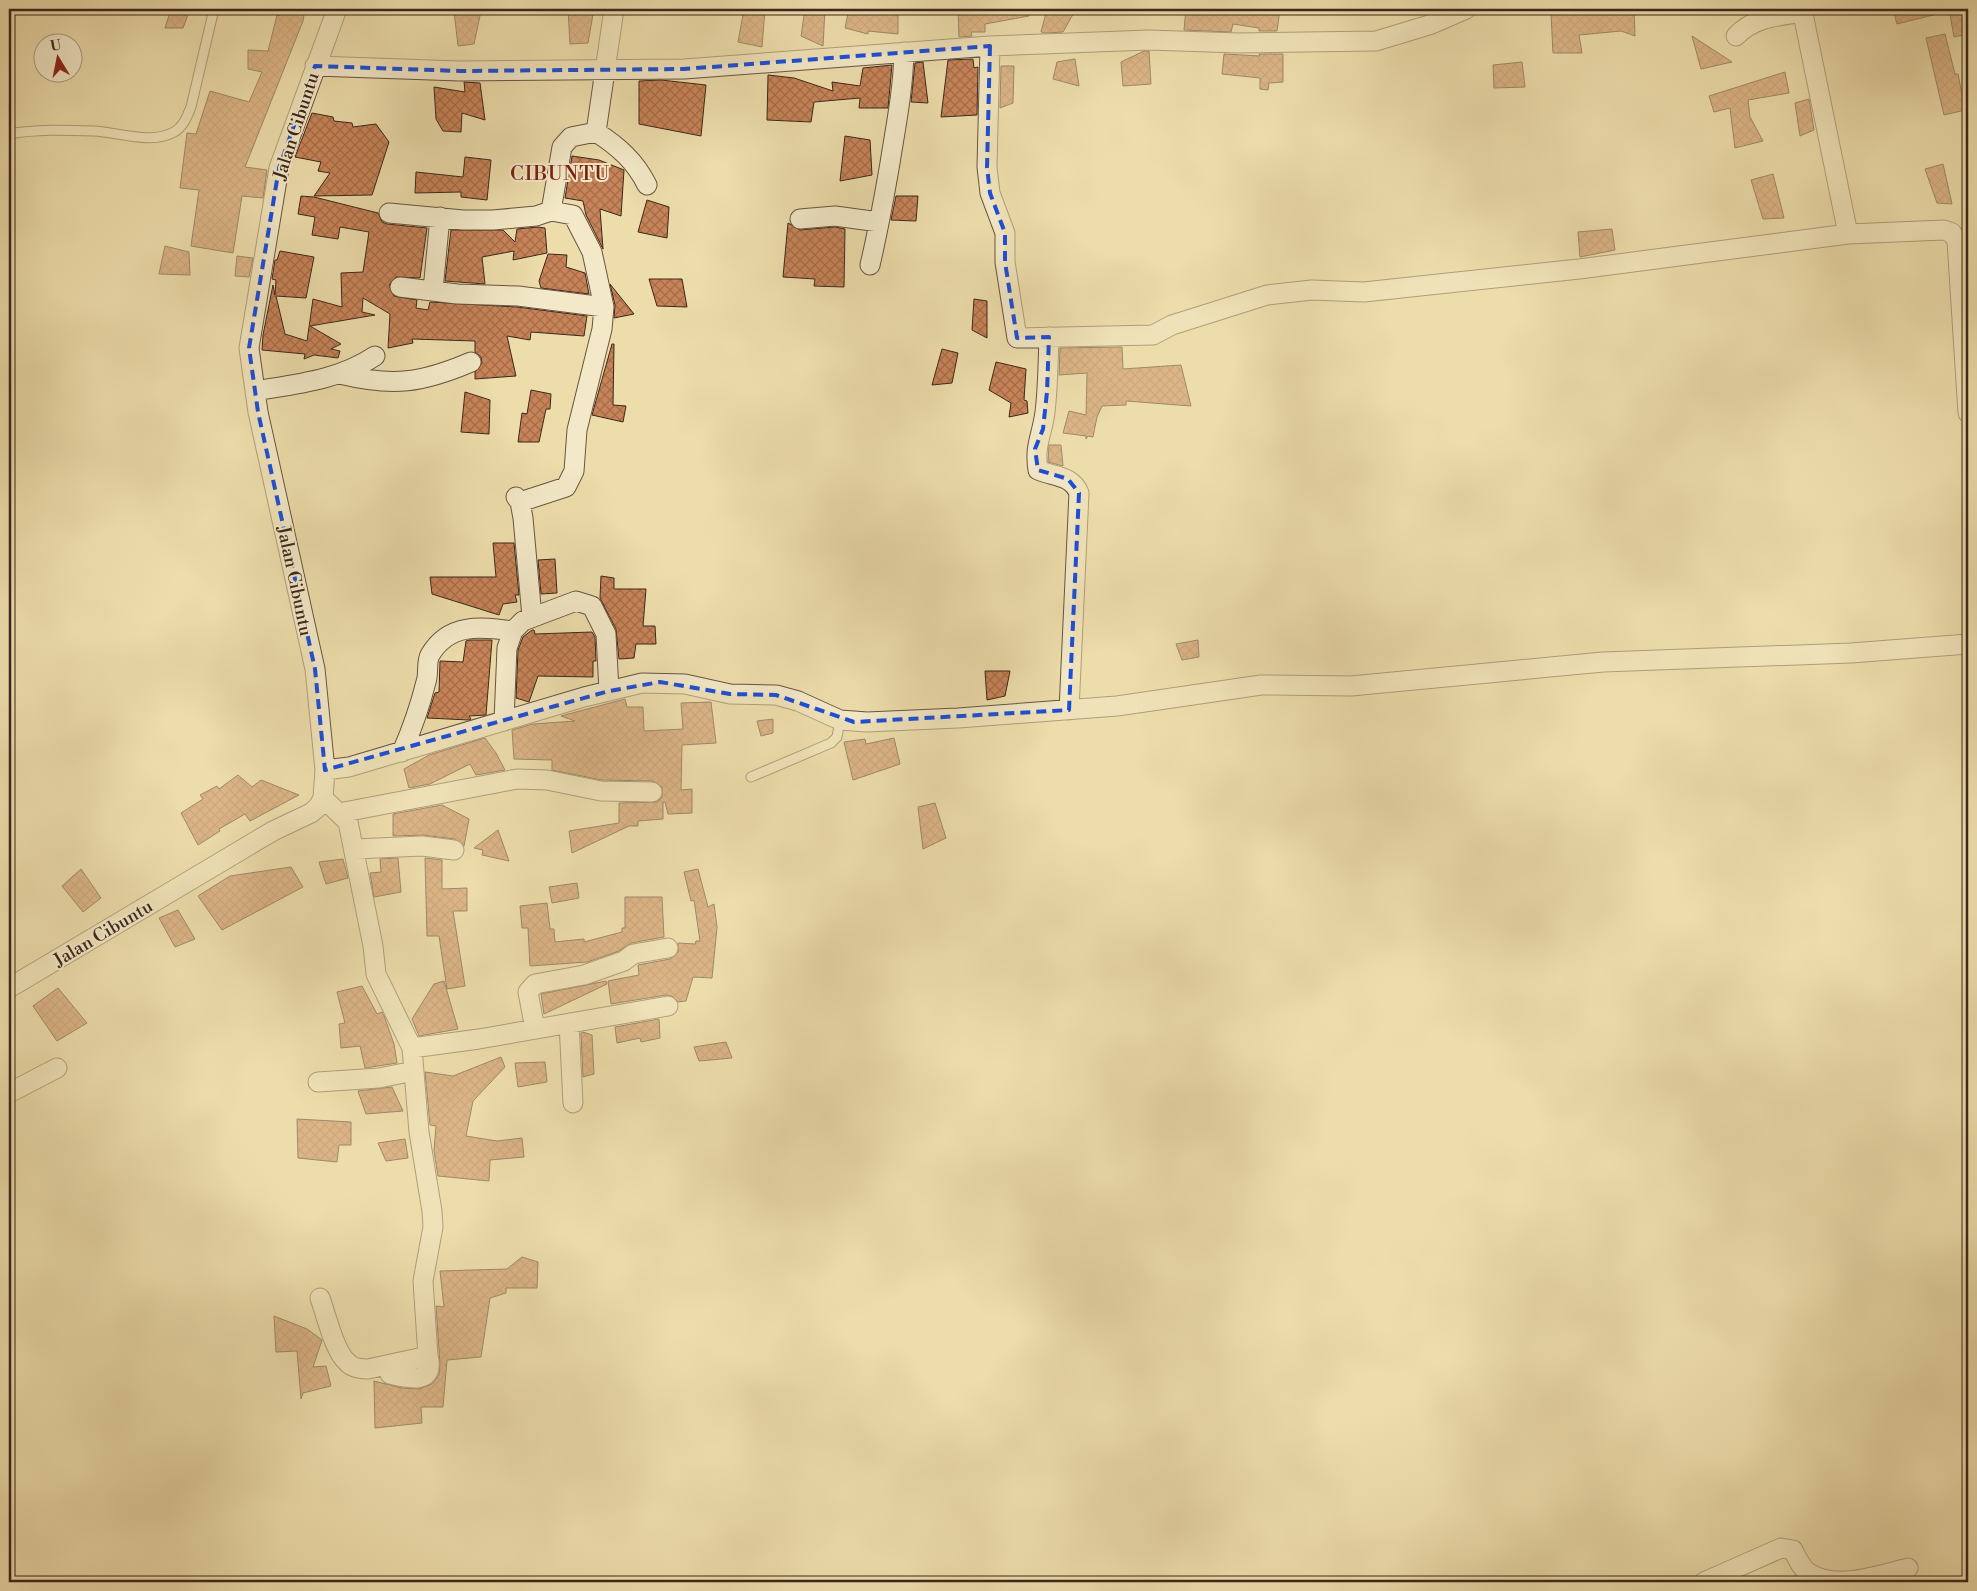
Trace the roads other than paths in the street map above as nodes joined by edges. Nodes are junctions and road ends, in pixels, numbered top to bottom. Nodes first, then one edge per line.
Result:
1 (214, 9) edge
2 (336, 9) edge
3 (614, 9) edge
4 (1466, 9) edge
5 (1803, 10) edge
6 (1736, 36) dead end
7 (990, 46) junction
8 (904, 52) junction
9 (315, 66) junction
10 (604, 71) junction
11 (596, 132) junction
12 (9, 134) edge
13 (647, 185) dead end
14 (390, 212) dead end
15 (551, 212) junction
16 (440, 217) junction
17 (800, 219) dead end
18 (880, 222) junction
19 (1848, 234) junction
20 (870, 265) dead end
21 (400, 287) dead end
22 (433, 290) junction
23 (604, 307) junction
24 (1049, 337) junction
25 (375, 356) dead end
26 (471, 362) dead end
27 (340, 374) junction
28 (255, 391) junction
29 (1968, 413) edge
30 (532, 617) junction
31 (513, 631) junction
32 (1968, 644) edge
33 (609, 691) junction
34 (1069, 710) junction
35 (840, 720) junction
36 (504, 721) junction
37 (402, 752) junction
38 (325, 770) junction
39 (751, 778) dead end
40 (652, 792) dead end
41 (323, 798) junction
42 (339, 813) junction
43 (355, 849) junction
44 (454, 850) dead end
45 (668, 948) dead end
46 (9, 988) edge
47 (668, 1006) dead end
48 (569, 1023) junction
49 (535, 1029) junction
50 (412, 1048) junction
51 (57, 1068) dead end
52 (414, 1071) junction
53 (318, 1082) dead end
54 (9, 1093) edge
55 (573, 1103) dead end
56 (320, 1298) dead end
57 (428, 1356) junction
58 (390, 1374) dead end
59 (1908, 1568) dead end
60 (1704, 1582) edge

1 - 12 lane
2 - 9 street, Jalan Cibuntu
3 - 10 street
4 - 7 street
5 - 6 street
5 - 19 street
7 - 8 street
7 - 24 street
8 - 10 street
8 - 18 street
9 - 10 street
9 - 28 street, Jalan Cibuntu
10 - 11 street
11 - 13 street
11 - 15 street
14 - 16 street
15 - 16 street
15 - 23 street
16 - 22 street
17 - 18 street
18 - 20 street
19 - 24 street
19 - 29 street
21 - 22 street
22 - 23 street
23 - 30 street
24 - 34 street
25 - 27 street
26 - 27 street
27 - 28 street
28 - 38 street, Jalan Cibuntu
30 - 31 street
30 - 33 street
31 - 36 street
31 - 37 street
32 - 34 street
33 - 35 street
33 - 36 street
34 - 35 street
35 - 39 lane
36 - 37 street
37 - 38 street
38 - 41 street, Jalan Cibuntu
40 - 42 street
41 - 42 street
41 - 46 street, Jalan Cibuntu
42 - 43 street
43 - 44 street
43 - 50 street
45 - 49 street
47 - 48 street
48 - 49 street
48 - 55 street
49 - 50 street
50 - 52 street
51 - 54 street
52 - 53 street
52 - 57 street
56 - 57 street
57 - 58 street
59 - 60 street

